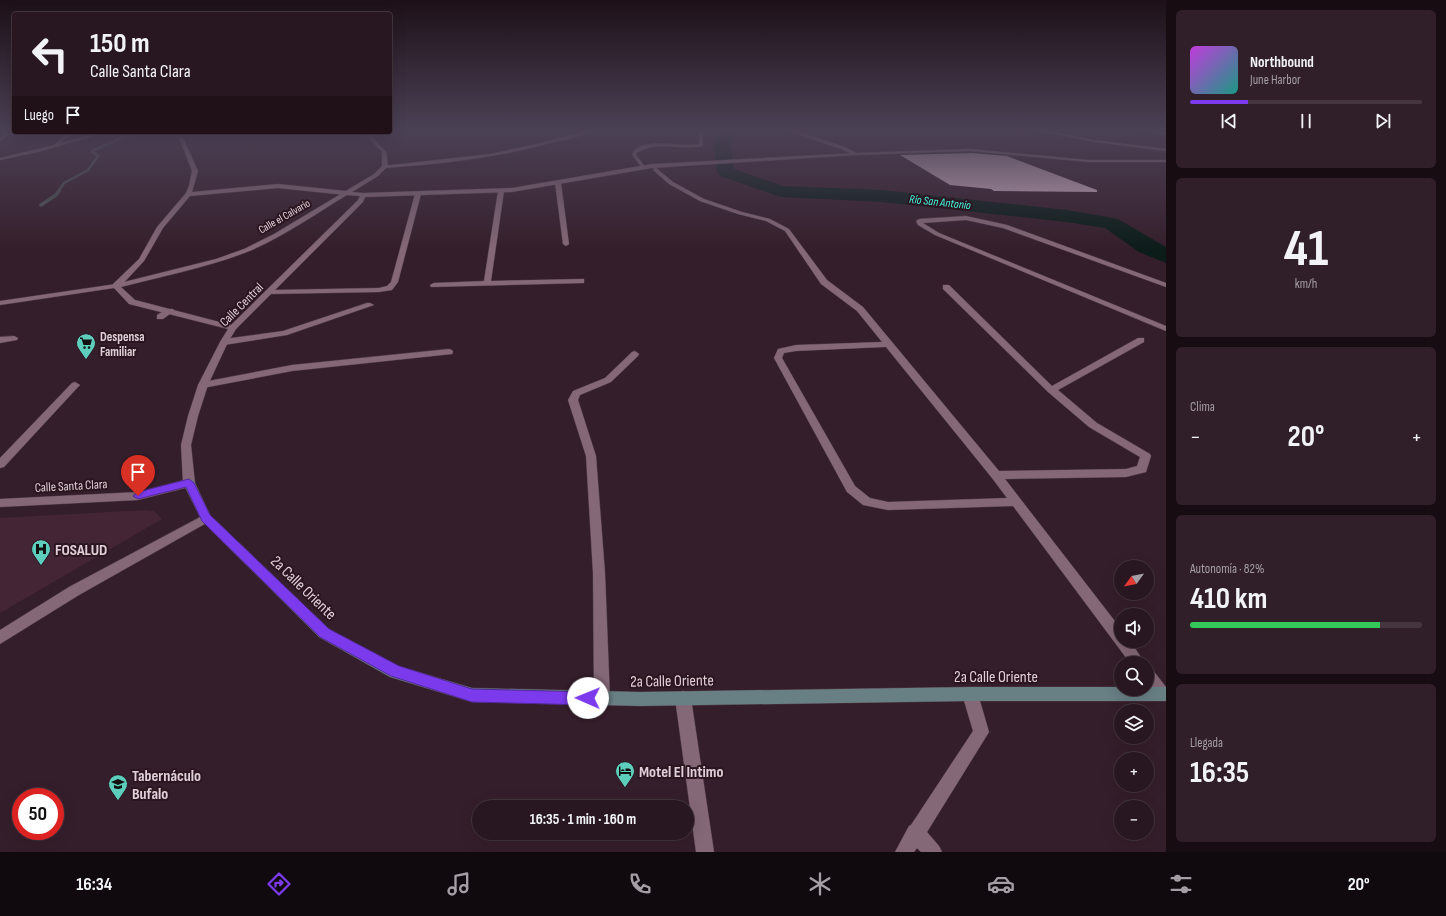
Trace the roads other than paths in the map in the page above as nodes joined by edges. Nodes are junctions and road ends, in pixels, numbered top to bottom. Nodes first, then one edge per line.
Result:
1 (194, 170) edge
2 (381, 170) edge
3 (629, 170) edge
4 (657, 170) edge
5 (558, 183) junction
6 (501, 191) junction
7 (346, 193) junction
8 (188, 194) junction
9 (418, 194) junction
10 (363, 195) junction
11 (566, 244) dead end
12 (580, 281) dead end
13 (487, 284) junction
14 (434, 285) dead end
15 (1166, 285) edge
16 (116, 286) junction
17 (946, 288) dead end
18 (271, 292) junction
19 (0, 303) edge
20 (370, 305) dead end
21 (170, 311) junction
22 (160, 317) dead end
23 (233, 328) junction
24 (1166, 329) edge
25 (14, 338) dead end
26 (0, 340) edge
27 (1140, 340) dead end
28 (224, 342) junction
29 (889, 344) junction
30 (449, 352) dead end
31 (635, 354) dead end
32 (203, 384) junction
33 (75, 385) dead end
34 (1052, 390) junction
35 (0, 464) edge
36 (996, 475) junction
37 (189, 483) junction
38 (1017, 502) junction
39 (0, 503) edge
40 (206, 518) junction
41 (1114, 631) edge
42 (0, 638) edge
43 (1154, 682) edge
44 (970, 694) junction
45 (1164, 694) edge
46 (683, 698) junction
47 (602, 699) junction
48 (915, 832) junction
49 (705, 852) edge
50 (904, 852) edge
51 (933, 852) edge

1 - 8 street
2 - 7 street, Calle el Calvario
3 - 5 street
4 - 29 street
5 - 6 street
5 - 11 street
6 - 9 street
6 - 13 street
7 - 8 street
7 - 10 street
7 - 16 street, Calle el Calvario
8 - 16 street
9 - 10 street
9 - 18 street
10 - 18 street, Calle Central
12 - 13 street
13 - 14 street
15 - 24 street
16 - 19 street, Calle el Calvario
16 - 21 street
17 - 34 street
18 - 23 street, Calle Central
20 - 28 street
21 - 22 street
21 - 23 street
23 - 28 street, Calle Central
25 - 26 street
27 - 34 street
28 - 32 street, Calle Central
29 - 36 street
29 - 38 street
30 - 32 street
31 - 47 street
32 - 37 street, Calle Central
33 - 35 street
34 - 36 street
36 - 38 street
37 - 39 street, Calle Santa Clara
37 - 40 main road, 2a Calle Oriente
38 - 41 street
40 - 42 street
40 - 47 main road, 2a Calle Oriente
43 - 45 street
44 - 45 main road, 2a Calle Oriente
44 - 46 main road, 2a Calle Oriente
44 - 48 street
46 - 47 main road, 2a Calle Oriente
46 - 49 street
48 - 50 street
48 - 51 street

